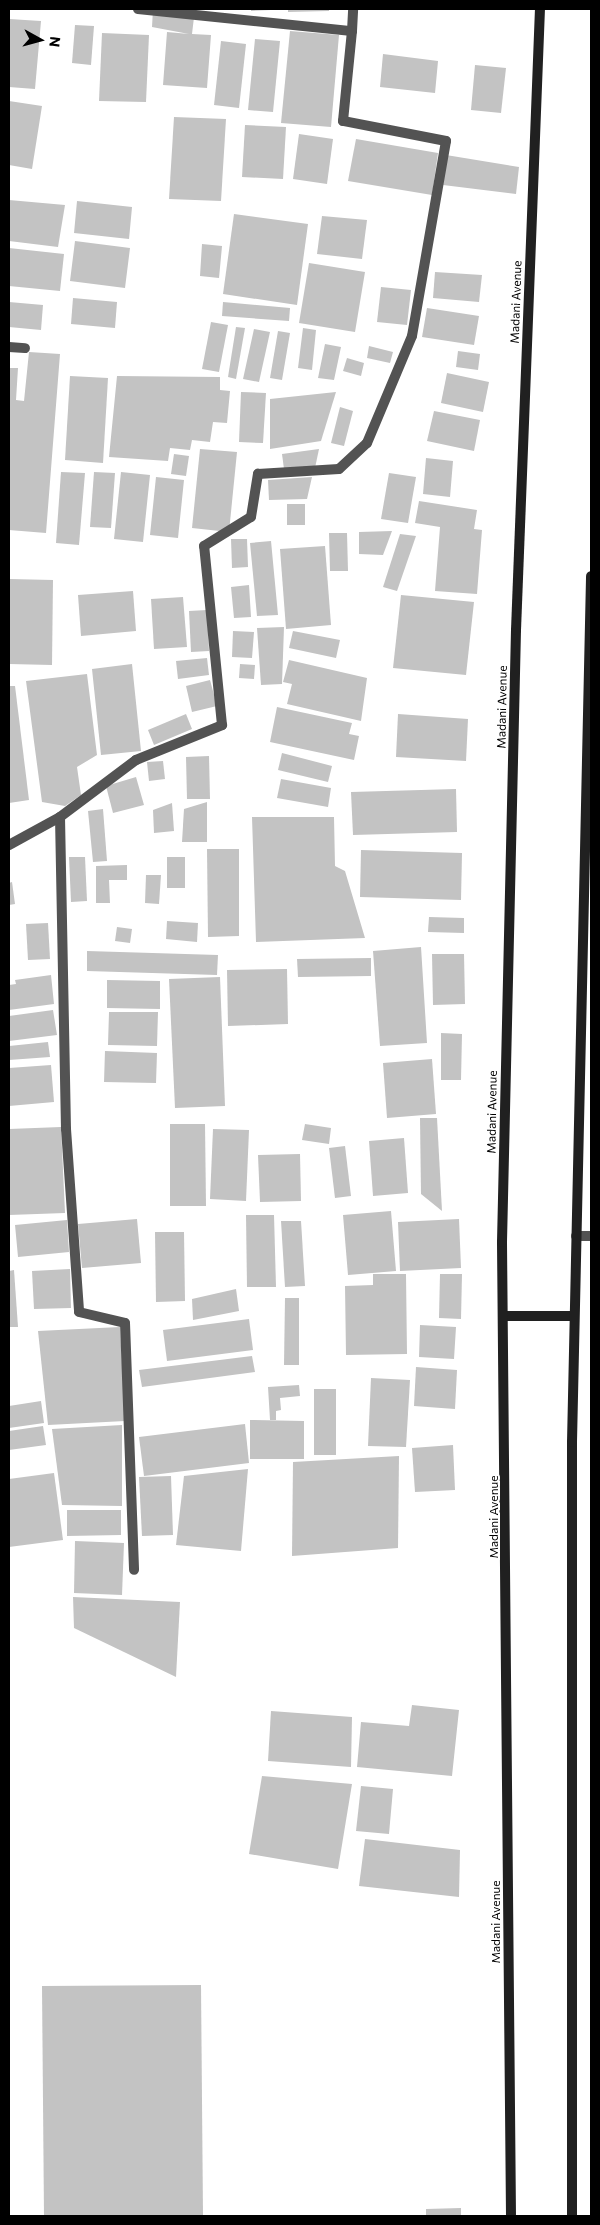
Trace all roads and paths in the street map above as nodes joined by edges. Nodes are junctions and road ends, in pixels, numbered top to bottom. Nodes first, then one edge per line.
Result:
1 (138, 9) edge
2 (352, 9) edge
3 (540, 9) edge
4 (352, 31) junction
5 (9, 348) edge
6 (25, 348) dead end
7 (591, 576) edge
8 (60, 817) junction
9 (9, 846) edge
10 (576, 1236) junction
11 (591, 1236) edge
12 (504, 1316) junction
13 (574, 1316) junction
14 (134, 1570) dead end
15 (511, 2216) edge
16 (572, 2216) edge

1 - 4 street
2 - 4 street
3 - 12 main road, Madani Avenue
4 - 8 street
5 - 6 street
7 - 10 main road
8 - 9 street
8 - 14 street
10 - 11 street
10 - 13 main road
12 - 13 main road
12 - 15 main road, Madani Avenue
13 - 16 main road

